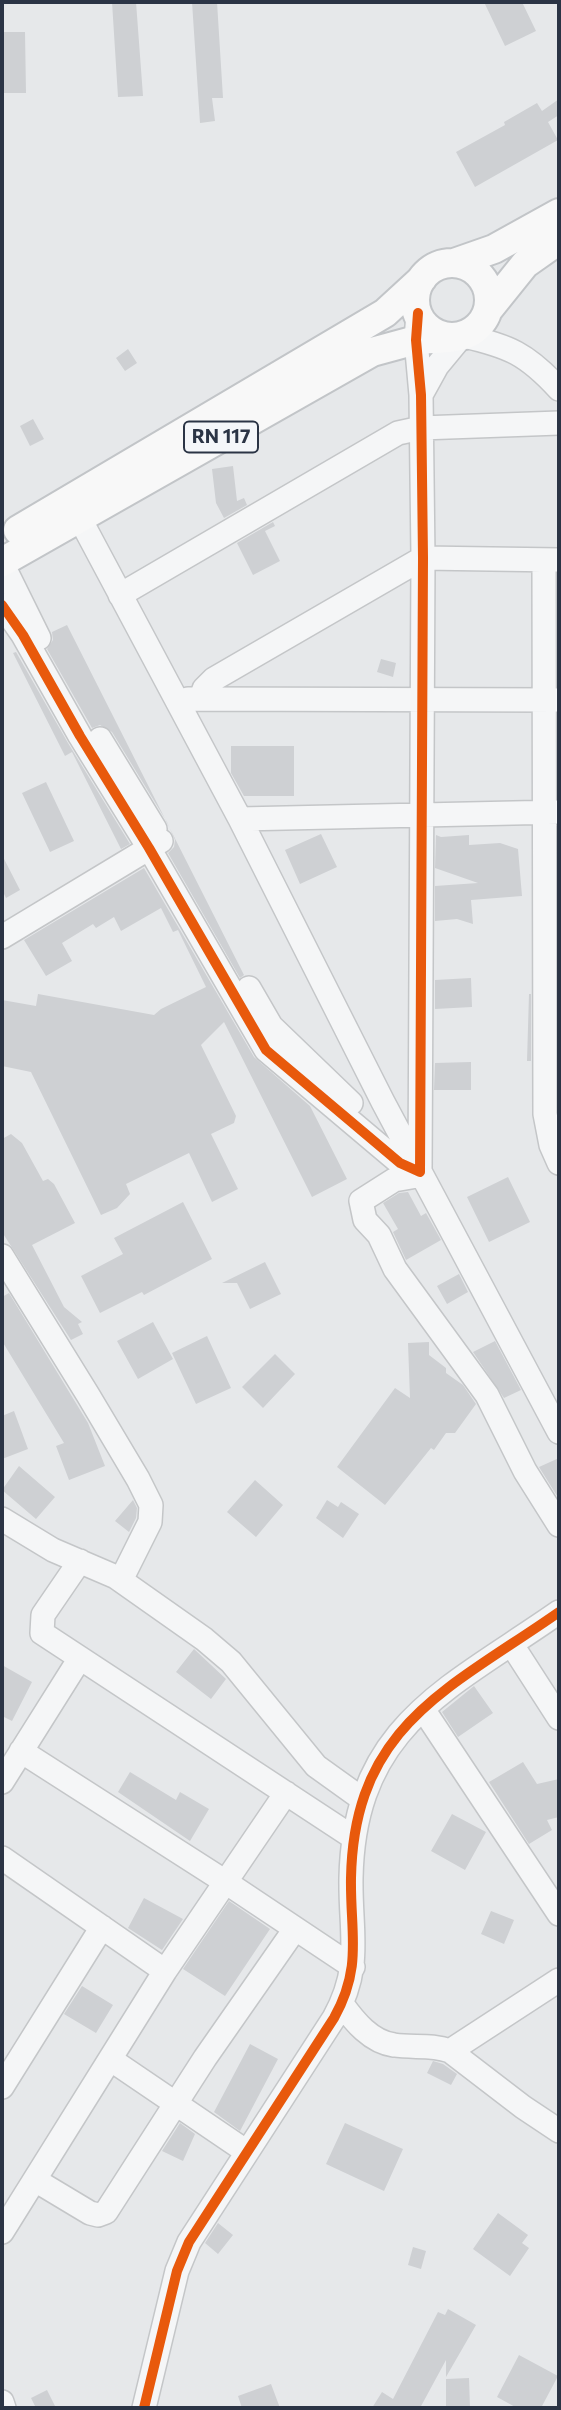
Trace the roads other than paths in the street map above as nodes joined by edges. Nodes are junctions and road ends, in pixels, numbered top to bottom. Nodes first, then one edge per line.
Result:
1 (559, 213) edge
2 (559, 240) edge
3 (454, 263) junction
4 (422, 279) junction
5 (487, 313) junction
6 (417, 327) junction
7 (458, 337) junction
8 (517, 352) junction
9 (559, 389) edge
10 (421, 395) junction
11 (559, 423) edge
12 (421, 428) junction
13 (79, 517) junction
14 (2, 540) edge
15 (423, 558) junction
16 (552, 560) edge
17 (2, 562) edge
18 (120, 595) junction
19 (2, 605) edge
20 (202, 698) junction
21 (176, 699) junction
22 (552, 700) edge
23 (421, 701) junction
24 (552, 811) edge
25 (421, 814) junction
26 (240, 820) junction
27 (155, 844) junction
28 (2, 937) edge
29 (554, 1134) edge
30 (559, 1163) edge
31 (420, 1171) junction
32 (2, 1256) edge
33 (559, 1432) edge
34 (2, 1519) edge
35 (559, 1525) edge
36 (80, 1560) junction
37 (121, 1580) junction
38 (559, 1612) edge
39 (512, 1645) junction
40 (80, 1658) junction
41 (423, 1709) junction
42 (559, 1718) edge
43 (21, 1751) junction
44 (2, 1782) edge
45 (286, 1793) junction
46 (362, 1799) junction
47 (354, 1838) junction
48 (2, 1858) edge
49 (224, 1881) junction
50 (559, 1914) edge
51 (102, 1927) junction
52 (295, 1929) junction
53 (352, 1967) junction
54 (164, 1971) junction
55 (559, 1980) edge
56 (342, 2004) junction
57 (450, 2051) junction
58 (110, 2059) junction
59 (2, 2087) edge
60 (177, 2103) junction
61 (559, 2132) edge
62 (247, 2152) junction
63 (35, 2180) junction
64 (5, 2218) edge
65 (2, 2402) edge
66 (4, 2408) edge
67 (144, 2408) edge

1 - 3 main road
2 - 5 main road
3 - 4 main road
3 - 5 main road
4 - 6 main road
4 - 14 main road, RN 117
5 - 7 main road
5 - 8 street
6 - 7 main road
6 - 10 street
6 - 13 main road, RN 117
7 - 8 street
7 - 10 street
8 - 9 street
10 - 12 street
11 - 12 street
12 - 15 street
12 - 18 street
13 - 17 main road, RN 117
13 - 18 street
15 - 16 street
15 - 20 street
15 - 23 street
16 - 22 street
17 - 27 street
18 - 21 street
19 - 27 street
20 - 21 street
20 - 23 street
21 - 26 street
22 - 23 street
22 - 24 street
23 - 25 street
24 - 25 street
24 - 29 street
25 - 26 street
25 - 31 street
26 - 31 street
27 - 28 street
27 - 31 street
29 - 30 street
31 - 33 street
31 - 35 street
32 - 37 street
34 - 36 street
36 - 37 street
36 - 40 street
37 - 46 street
38 - 39 street
39 - 41 street
39 - 42 street
40 - 43 street
40 - 45 street
41 - 46 street
41 - 50 street
43 - 44 street
43 - 49 street
45 - 47 street
45 - 49 street
46 - 47 street
47 - 53 street
48 - 51 street
49 - 52 street
49 - 54 street
51 - 54 street
51 - 59 street
52 - 53 street
52 - 60 street
53 - 56 street
54 - 58 street
55 - 57 street
56 - 57 street
56 - 62 street
57 - 61 street
58 - 60 street
58 - 63 street
60 - 62 street
60 - 63 street
62 - 67 street
63 - 64 street
65 - 66 street

